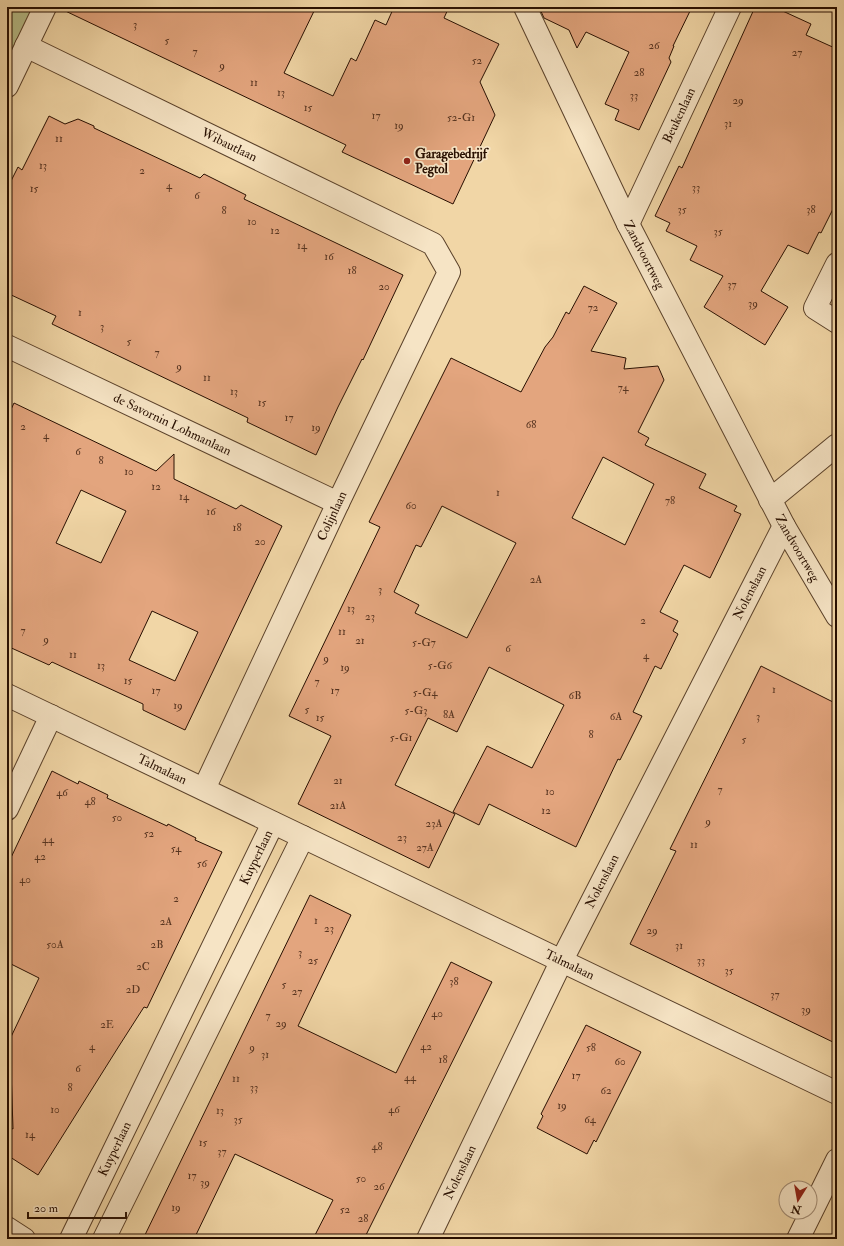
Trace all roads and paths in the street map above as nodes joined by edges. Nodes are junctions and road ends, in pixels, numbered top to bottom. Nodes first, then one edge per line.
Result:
1 (45, 7) edge
2 (525, 7) edge
3 (730, 7) edge
4 (26, 46) junction
5 (7, 86) edge
6 (628, 224) junction
7 (432, 244) joint
8 (837, 264) edge
9 (837, 322) edge
10 (7, 346) edge
11 (837, 445) edge
12 (770, 500) junction
13 (338, 503) junction
14 (784, 526) junction
15 (837, 616) edge
16 (7, 695) edge
17 (51, 716) junction
18 (204, 789) junction
19 (7, 809) edge
20 (273, 823) junction
21 (303, 837) junction
22 (562, 960) junction
23 (837, 1093) edge
24 (837, 1160) edge
25 (7, 1228) edge
26 (24, 1239) edge
27 (71, 1239) edge
28 (104, 1239) edge
29 (428, 1239) edge
30 (798, 1239) edge

1 - 4 street
2 - 6 street, Zandvoortweg
3 - 6 street, Beukenlaan
4 - 5 street
4 - 7 street, Wibautlaan
6 - 12 street, Zandvoortweg
7 - 13 street, Colijnlaan
8 - 9 street
10 - 13 street, de Savornin Lohmanlaan
11 - 12 street, Zandvoortweg
12 - 14 street, Zandvoortweg
13 - 18 street, Colijnlaan
14 - 15 street, Zandvoortweg
14 - 22 street, Nolenslaan
16 - 17 street, Talmalaan
17 - 18 street, Talmalaan
17 - 19 street
18 - 20 street, Talmalaan
20 - 21 street, Kuyperlaan
20 - 27 street, Kuyperlaan
21 - 22 street, Talmalaan
21 - 28 street
22 - 23 street, Talmalaan
22 - 29 street, Nolenslaan
24 - 30 street
25 - 26 street

